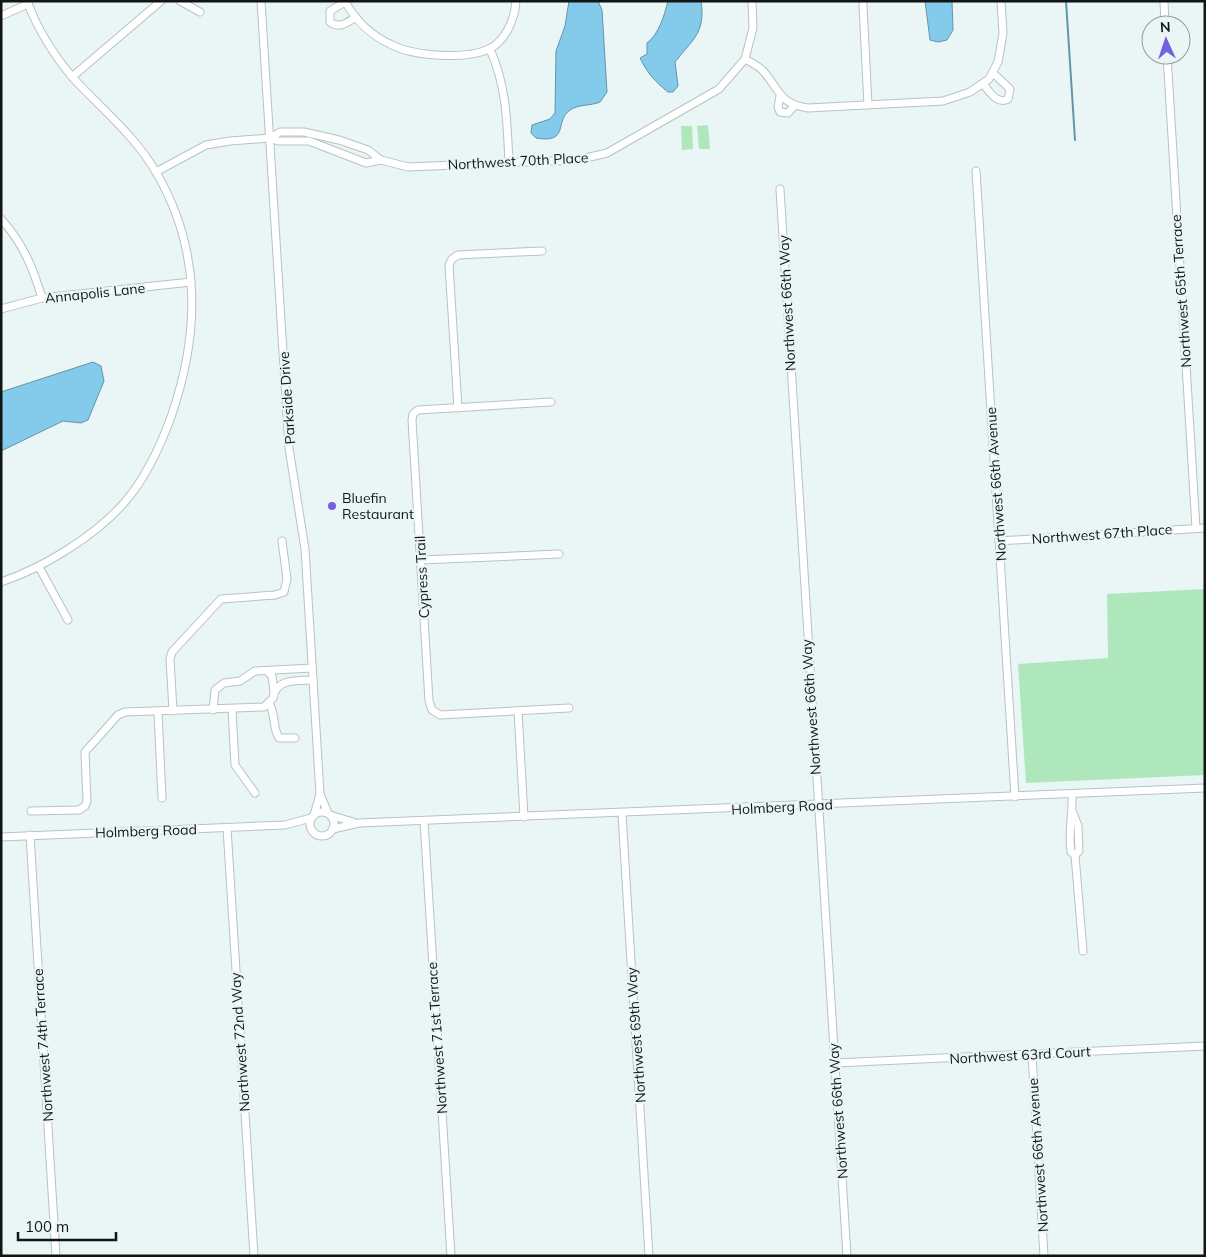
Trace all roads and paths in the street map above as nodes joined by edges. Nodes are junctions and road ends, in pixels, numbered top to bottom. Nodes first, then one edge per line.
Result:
1 (160, 1) edge
2 (180, 1) edge
3 (261, 1) edge
4 (345, 1) edge
5 (752, 1) edge
6 (1001, 1) edge
7 (1164, 1) edge
8 (516, 2) edge
9 (27, 3) edge
10 (863, 5) dead end
11 (200, 12) dead end
12 (1165, 15) edge
13 (1, 16) edge
14 (356, 17) junction
15 (490, 49) junction
16 (745, 59) junction
17 (1168, 65) edge
18 (72, 77) junction
19 (780, 96) junction
20 (795, 105) junction
21 (868, 105) junction
22 (270, 138) junction
23 (339, 140) junction
24 (361, 148) junction
25 (336, 150) junction
26 (356, 159) junction
27 (381, 160) junction
28 (509, 164) junction
29 (976, 171) dead end
30 (156, 172) junction
31 (780, 188) dead end
32 (1, 219) edge
33 (542, 251) dead end
34 (191, 282) junction
35 (42, 298) junction
36 (1, 309) edge
37 (551, 402) dead end
38 (458, 408) junction
39 (1196, 528) junction
40 (1205, 528) edge
41 (1000, 541) junction
42 (282, 542) dead end
43 (559, 554) dead end
44 (421, 560) junction
45 (39, 567) junction
46 (1, 582) edge
47 (68, 620) dead end
48 (312, 668) junction
49 (266, 671) junction
50 (313, 680) junction
51 (274, 692) junction
52 (269, 703) junction
53 (569, 708) dead end
54 (232, 709) junction
55 (213, 710) junction
56 (173, 711) junction
57 (518, 711) junction
58 (158, 712) junction
59 (295, 738) dead end
60 (1205, 788) edge
61 (255, 793) dead end
62 (320, 794) junction
63 (1072, 794) junction
64 (1015, 797) junction
65 (162, 798) dead end
66 (817, 805) junction
67 (32, 811) dead end
68 (329, 814) junction
69 (622, 814) junction
70 (312, 816) junction
71 (524, 817) junction
72 (424, 821) junction
73 (359, 823) junction
74 (291, 824) junction
75 (227, 828) junction
76 (333, 829) junction
77 (311, 831) junction
78 (30, 835) junction
79 (1, 837) edge
80 (1083, 951) dead end
81 (1205, 1046) edge
82 (1032, 1054) junction
83 (835, 1063) junction
84 (56, 1256) edge
85 (254, 1256) edge
86 (451, 1256) edge
87 (650, 1256) edge
88 (847, 1256) edge
89 (1044, 1256) edge

1 - 18 street
2 - 11 street
3 - 22 street, Parkside Drive
4 - 14 street
4 - 14 street
5 - 16 street
6 - 21 street
7 - 12 street
8 - 15 street
9 - 13 street
9 - 18 street
10 - 21 street
14 - 15 street
15 - 28 street
16 - 19 street
16 - 28 street, Northwest 70th Place
17 - 39 street, Northwest 65th Terrace
18 - 30 street
19 - 20 street
19 - 20 street
20 - 21 street
22 - 23 street, Northwest 70th Place
22 - 25 street, Northwest 70th Place
22 - 30 street
22 - 48 street, Parkside Drive
23 - 24 street, Northwest 70th Place
23 - 25 street
24 - 26 street
24 - 27 street, Northwest 70th Place
25 - 26 street, Northwest 70th Place
26 - 27 street, Northwest 70th Place
27 - 28 street, Northwest 70th Place
29 - 41 street, Northwest 66th Avenue
30 - 34 street
31 - 66 street, Northwest 66th Way
32 - 35 street
33 - 38 street
34 - 35 street, Annapolis Lane
34 - 45 street
35 - 36 street, Annapolis Lane
37 - 38 street
38 - 44 street, Cypress Trail
39 - 40 street, Northwest 67th Place
39 - 41 street, Northwest 67th Place
41 - 64 street, Northwest 66th Avenue
42 - 56 street
43 - 44 street
44 - 57 street, Cypress Trail
45 - 46 street
45 - 47 street
48 - 49 street
48 - 50 street, Parkside Drive
49 - 51 street
49 - 55 street
50 - 51 street
50 - 62 street, Parkside Drive
51 - 52 street
52 - 54 street
52 - 59 street
53 - 57 street
54 - 55 street
54 - 61 street
55 - 56 street
56 - 58 street
57 - 71 street
58 - 65 street
58 - 67 street
60 - 63 street, Holmberg Road
62 - 68 street, Parkside Drive
62 - 70 street, Parkside Drive
63 - 64 street, Holmberg Road
63 - 80 street
64 - 66 street, Holmberg Road
66 - 69 street, Holmberg Road
66 - 83 street, Northwest 66th Way
68 - 70 street
68 - 73 street, Holmberg Road
68 - 76 street
69 - 71 street, Holmberg Road
69 - 87 street, Northwest 69th Way
70 - 74 street, Holmberg Road
70 - 77 street
71 - 72 street, Holmberg Road
72 - 73 street, Holmberg Road
72 - 86 street, Northwest 71st Terrace
73 - 76 street, Holmberg Road
74 - 75 street, Holmberg Road
74 - 77 street, Holmberg Road
75 - 78 street, Holmberg Road
75 - 85 street, Northwest 72nd Way
76 - 77 street
78 - 79 street, Holmberg Road
78 - 84 street, Northwest 74th Terrace
81 - 82 street, Northwest 63rd Court
82 - 83 street, Northwest 63rd Court
82 - 89 street, Northwest 66th Avenue
83 - 88 street, Northwest 66th Way

